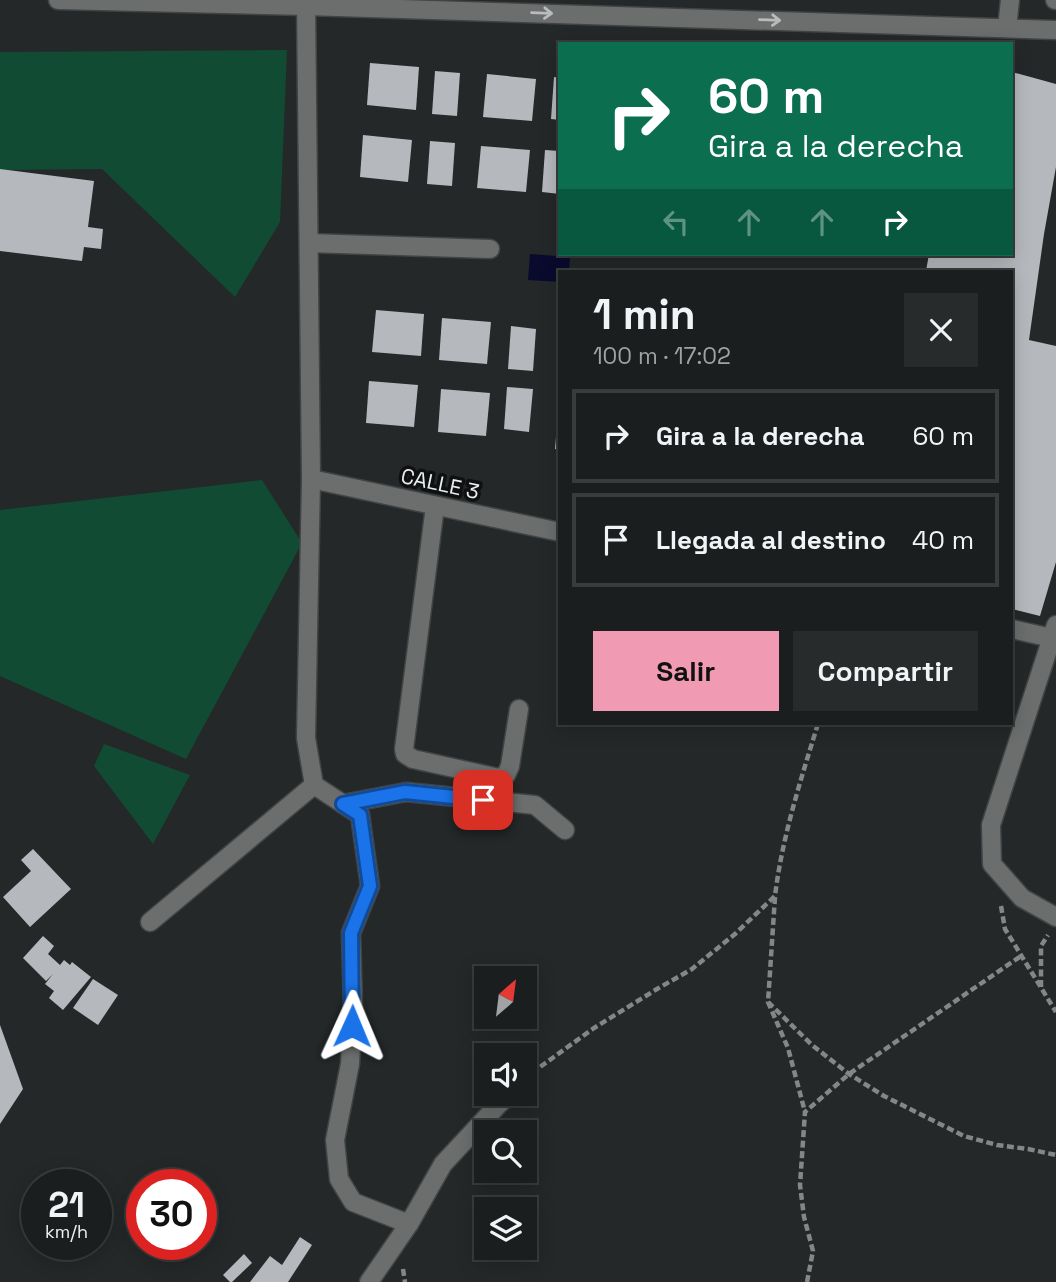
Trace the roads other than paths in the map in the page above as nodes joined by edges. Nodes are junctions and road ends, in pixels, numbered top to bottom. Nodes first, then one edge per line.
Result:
1 (58, 0) edge
2 (1010, 0) edge
3 (306, 3) edge
4 (1007, 28) junction
5 (1056, 30) edge
6 (309, 243) junction
7 (490, 249) dead end
8 (311, 479) junction
9 (435, 506) junction
10 (558, 533) edge
11 (1013, 629) edge
12 (1055, 634) edge
13 (519, 709) dead end
14 (314, 785) junction
15 (343, 804) junction
16 (565, 830) dead end
17 (1056, 917) edge
18 (150, 922) dead end
19 (497, 1106) edge
20 (409, 1224) junction
21 (369, 1282) edge

1 - 3 street
2 - 4 street
3 -> 4 street
3 - 6 street
4 - 5 street
6 - 7 street
6 - 8 street
8 - 9 street, CALLE 3
8 - 14 street
9 - 10 street, CALLE 3
9 - 13 street
11 - 12 street
12 - 17 street
14 - 15 street
14 - 18 street
15 - 16 street
15 - 20 street
19 - 20 street
20 - 21 street

